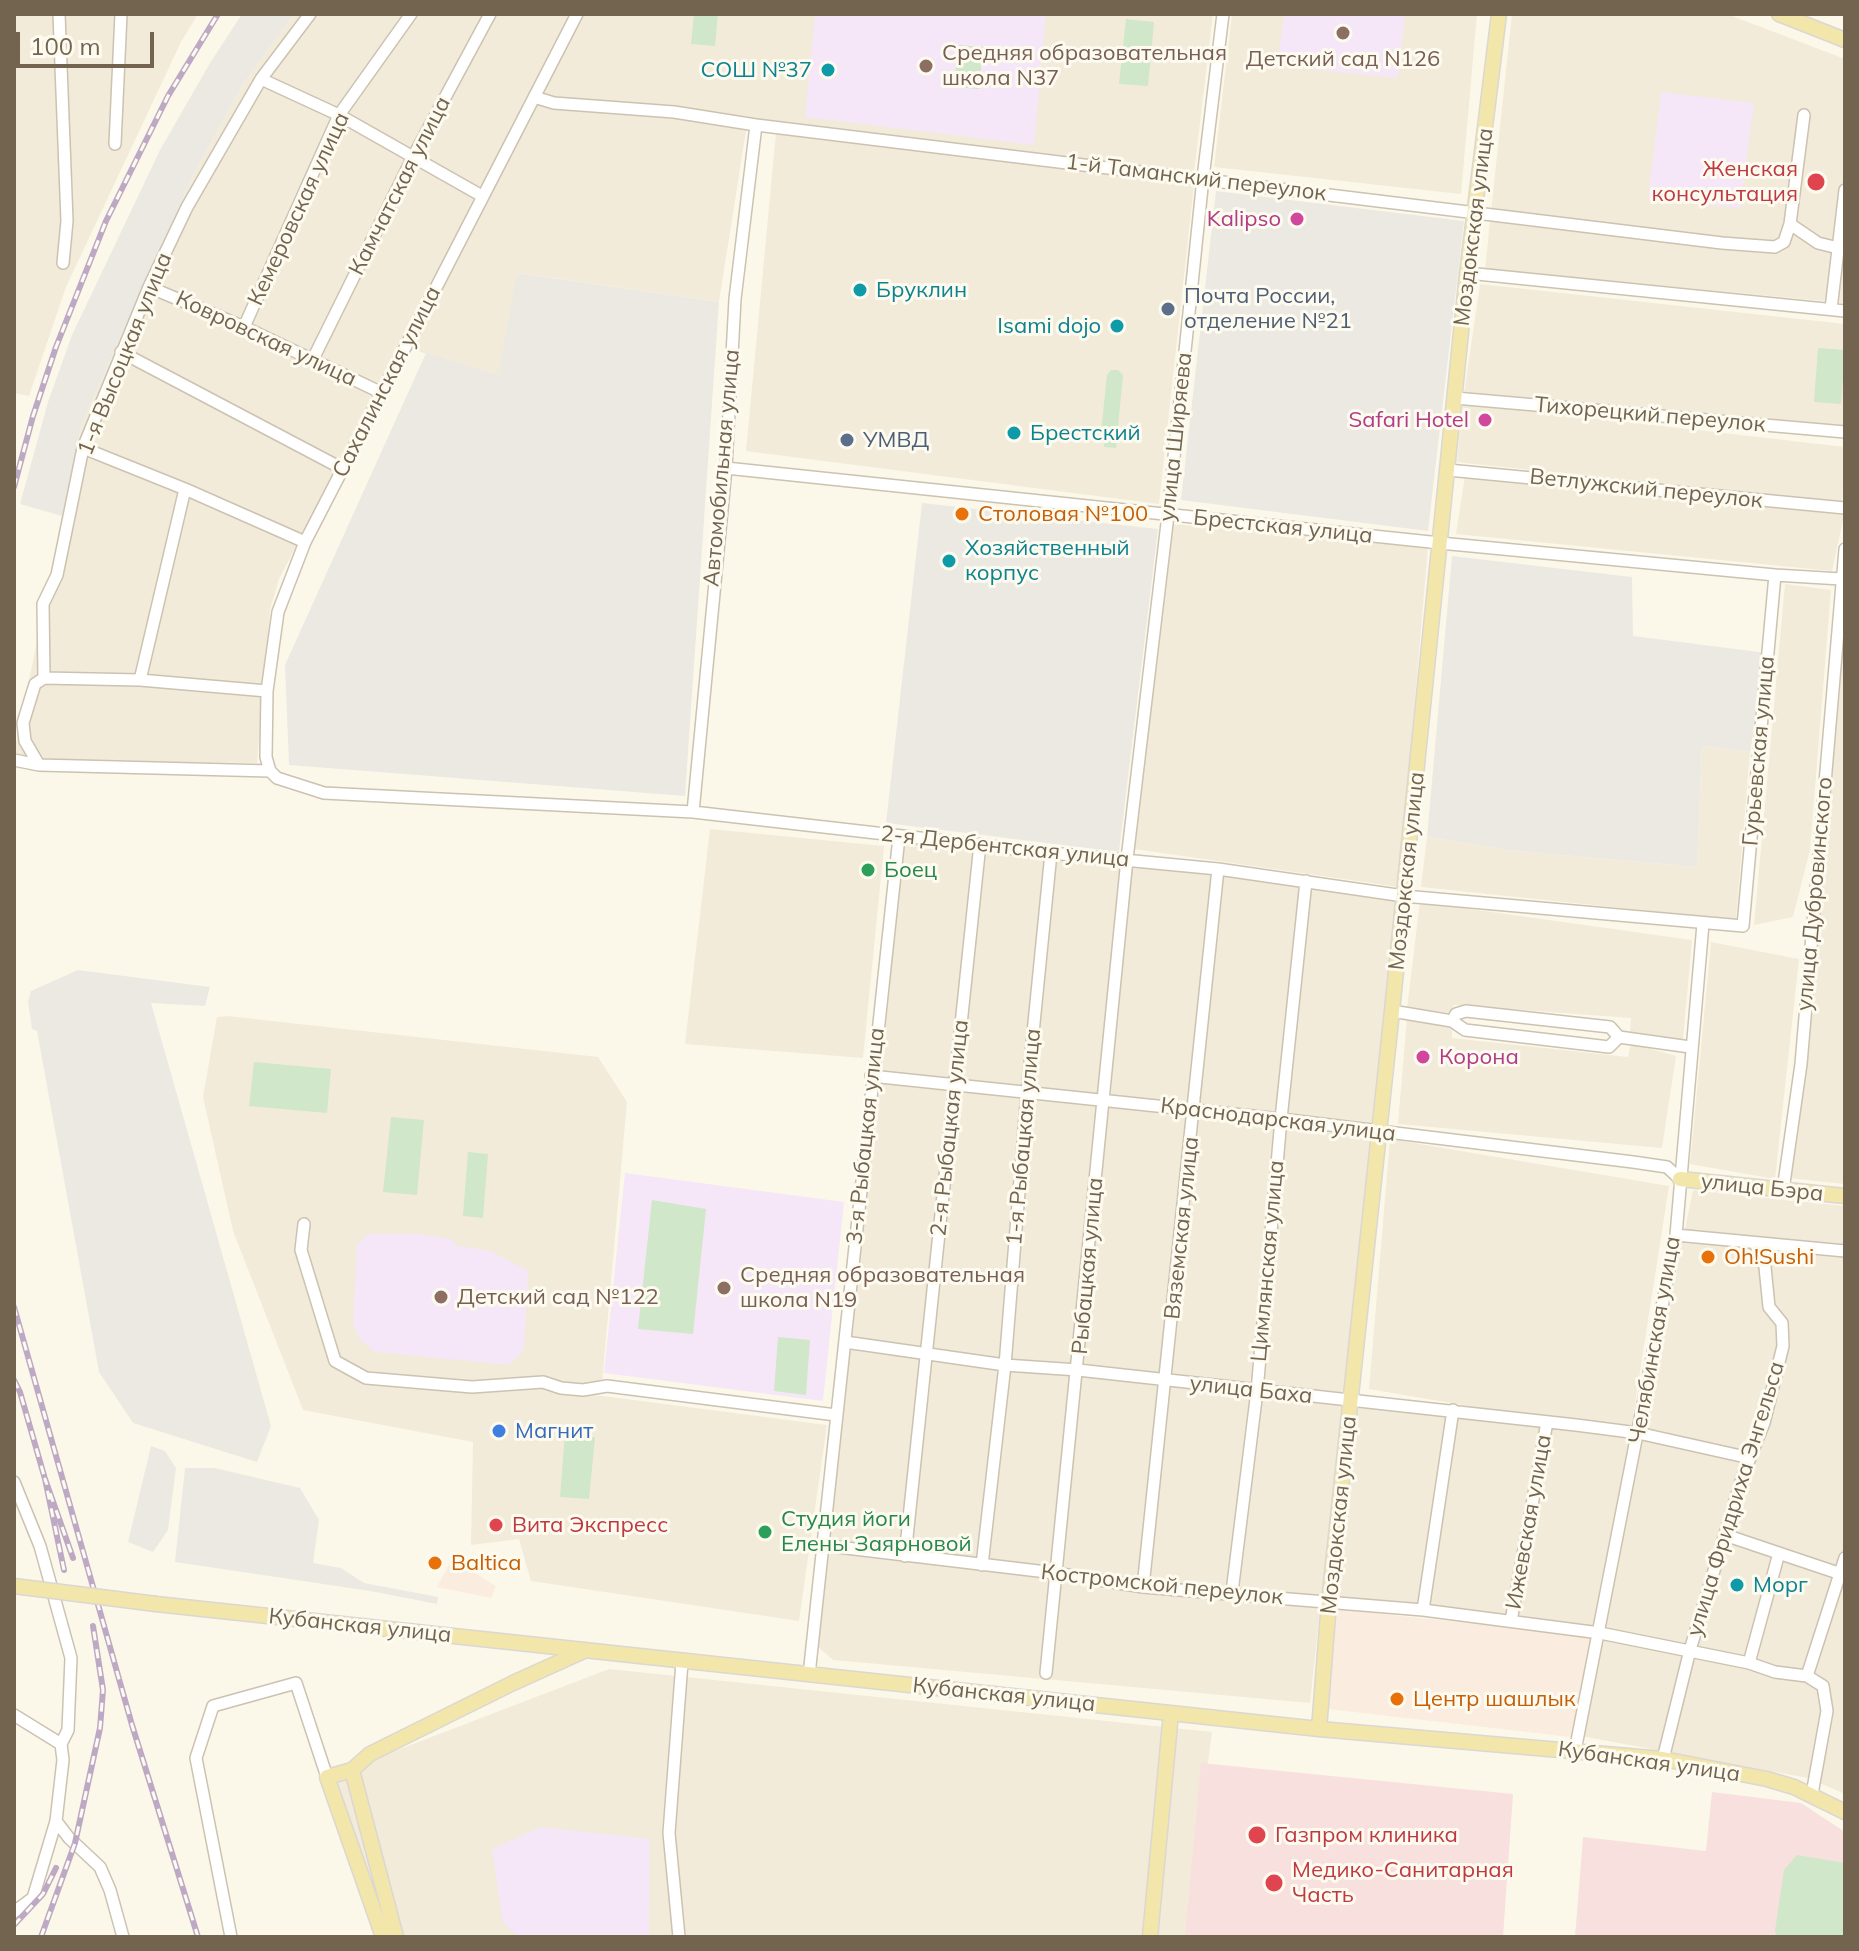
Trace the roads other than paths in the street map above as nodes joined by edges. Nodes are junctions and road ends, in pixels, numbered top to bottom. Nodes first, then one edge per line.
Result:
1 (59, 14) edge
2 (121, 14) edge
3 (310, 14) edge
4 (411, 14) edge
5 (490, 14) edge
6 (577, 14) edge
7 (1223, 14) edge
8 (1499, 14) edge
9 (1779, 14) edge
10 (1845, 40) edge
11 (261, 79) junction
12 (534, 97) junction
13 (339, 115) junction
14 (1804, 115) dead end
15 (756, 125) junction
16 (115, 144) dead end
17 (413, 157) junction
18 (1203, 178) junction
19 (1845, 190) edge
20 (482, 196) junction
21 (1474, 214) junction
22 (1790, 224) junction
23 (1838, 248) junction
24 (63, 263) dead end
25 (1467, 273) junction
26 (149, 287) junction
27 (1831, 309) junction
28 (1845, 311) edge
29 (244, 327) junction
30 (121, 352) junction
31 (313, 359) junction
32 (382, 393) junction
33 (1455, 398) junction
34 (1845, 432) edge
35 (83, 448) junction
36 (726, 468) junction
37 (343, 469) junction
38 (1448, 470) junction
39 (185, 489) junction
40 (1845, 508) edge
41 (1168, 515) junction
42 (305, 542) junction
43 (1440, 543) junction
44 (1845, 549) edge
45 (1775, 575) junction
46 (1841, 579) junction
47 (44, 678) junction
48 (140, 680) junction
49 (267, 691) junction
50 (14, 760) edge
51 (39, 765) junction
52 (270, 771) junction
53 (693, 812) junction
54 (899, 837) junction
55 (980, 844) junction
56 (1051, 853) junction
57 (1127, 859) junction
58 (1218, 869) junction
59 (1306, 881) junction
60 (1404, 896) junction
61 (1703, 924) junction
62 (1743, 926) joint
63 (1392, 1011) junction
64 (1452, 1021) junction
65 (1619, 1037) junction
66 (1690, 1047) junction
67 (871, 1076) junction
68 (954, 1084) junction
69 (1027, 1093) junction
70 (1103, 1100) junction
71 (1194, 1109) junction
72 (1281, 1119) junction
73 (1380, 1132) junction
74 (1680, 1179) junction
75 (1783, 1190) junction
76 (1845, 1196) edge
77 (304, 1224) dead end
78 (1676, 1235) junction
79 (1755, 1243) junction
80 (1845, 1251) edge
81 (845, 1342) junction
82 (926, 1355) junction
83 (1005, 1365) junction
84 (1078, 1370) junction
85 (1166, 1381) junction
86 (1257, 1391) junction
87 (1351, 1400) junction
88 (1453, 1410) junction
89 (836, 1415) junction
90 (1547, 1422) junction
91 (1638, 1433) junction
92 (1750, 1458) junction
93 (14, 1482) edge
94 (1725, 1535) junction
95 (821, 1545) junction
96 (1779, 1553) junction
97 (905, 1556) junction
98 (1845, 1558) edge
99 (982, 1565) junction
100 (1055, 1573) junction
101 (1843, 1574) edge
102 (14, 1586) edge
103 (1143, 1587) junction
104 (1232, 1592) junction
105 (1329, 1602) junction
106 (1423, 1610) junction
107 (1511, 1621) junction
108 (1600, 1633) junction
109 (586, 1650) junction
110 (1690, 1650) junction
111 (682, 1662) junction
112 (1749, 1663) junction
113 (1046, 1673) dead end
114 (809, 1675) junction
115 (1807, 1676) junction
116 (1171, 1713) junction
117 (14, 1715) edge
118 (1319, 1729) junction
119 (61, 1744) junction
120 (1575, 1751) junction
121 (1663, 1759) junction
122 (352, 1770) junction
123 (327, 1777) junction
124 (1812, 1794) junction
125 (1844, 1809) edge
126 (56, 1821) junction
127 (14, 1912) edge
128 (123, 1937) edge
129 (231, 1937) edge
130 (383, 1937) edge
131 (396, 1937) edge
132 (679, 1937) edge
133 (1150, 1937) edge

1 - 24 street
2 - 16 street
3 - 11 street, 1-я Высоцкая улица
4 - 13 street, Кемеровская улица
5 - 17 street, Камчатская улица
6 - 12 street, Сахалинская улица
7 - 18 street, улица Ширяева
8 - 21 main road, Моздокская улица
9 - 10 main road
11 - 13 street
11 - 26 street, 1-я Высоцкая улица
12 - 15 street, 1-й Таманский переулок
12 - 20 street, Сахалинская улица
13 - 17 street
13 - 29 street, Кемеровская улица
14 - 22 street
15 - 18 street, 1-й Таманский переулок
15 - 36 street, Автомобильная улица
17 - 20 street
17 - 31 street, Камчатская улица
18 - 21 street, 1-й Таманский переулок
18 - 41 street, улица Ширяева
19 - 23 street
20 - 32 street, Сахалинская улица
21 - 22 street, 1-й Таманский переулок
21 - 25 main road, Моздокская улица
22 - 23 street
23 - 27 street
25 - 27 street
25 - 33 main road, Моздокская улица
26 - 29 street, Ковровская улица
26 - 30 street, 1-я Высоцкая улица
27 - 28 street
29 - 31 street, Ковровская улица
30 - 35 street, 1-я Высоцкая улица
30 - 37 street
31 - 32 street, Ковровская улица
32 - 37 street, Сахалинская улица
33 - 34 street, Тихорецкий переулок
33 - 38 main road, Моздокская улица
35 - 39 street
35 - 47 street, 1-я Высоцкая улица
36 - 41 street, Брестская улица
36 - 53 street, Автомобильная улица
37 - 42 street, Сахалинская улица
38 - 40 street, Ветлужский переулок
38 - 43 main road, Моздокская улица
39 - 42 street
39 - 48 street
41 - 43 street, Брестская улица
41 - 57 street, улица Ширяева
42 - 49 street, Сахалинская улица
43 - 45 street, Брестская улица
43 - 60 main road, Моздокская улица
44 - 46 street, улица Дубровинского
45 - 46 street, Брестская улица
45 - 62 street, Гурьевская улица
46 - 75 street, улица Дубровинского
47 - 48 street
47 - 51 street, 1-я Высоцкая улица
48 - 49 street
49 - 52 street, Сахалинская улица
50 - 51 street
51 - 52 street
52 - 53 street, 2-я Дербентская улица
53 - 54 street, 2-я Дербентская улица
54 - 55 street, 2-я Дербентская улица
54 - 67 street, 3-я Рыбацкая улица
55 - 56 street, 2-я Дербентская улица
55 - 68 street, 2-я Рыбацкая улица
56 - 57 street, 2-я Дербентская улица
56 - 69 street, 1-я Рыбацкая улица
57 - 58 street, 2-я Дербентская улица
57 - 70 street, Рыбацкая улица
58 - 59 street, 2-я Дербентская улица
58 - 71 street, Вяземская улица
59 - 60 street, 2-я Дербентская улица
59 - 72 street, Цимлянская улица
60 - 61 street, 2-я Дербентская улица
60 - 63 main road, Моздокская улица
61 - 62 street, 2-я Дербентская улица
61 - 66 street, Челябинская улица
63 - 64 street
63 - 73 main road, Моздокская улица
64 - 65 street
64 - 65 street
65 - 66 street
66 - 74 street, Челябинская улица
67 - 68 street, Краснодарская улица
67 - 81 street, 3-я Рыбацкая улица
68 - 69 street, Краснодарская улица
68 - 82 street, 2-я Рыбацкая улица
69 - 70 street, Краснодарская улица
69 - 83 street, 1-я Рыбацкая улица
70 - 71 street, Краснодарская улица
70 - 84 street, Рыбацкая улица
71 - 72 street, Краснодарская улица
71 - 85 street, Вяземская улица
72 - 73 street, Краснодарская улица
72 - 86 street, Цимлянская улица
73 - 74 street, Краснодарская улица
73 - 87 main road, Моздокская улица
74 - 75 main road, улица Бэра
74 - 78 street, Челябинская улица
75 - 76 main road, улица Бэра
77 - 89 street
78 - 79 street
78 - 91 street, Челябинская улица
79 - 80 street
79 - 92 street, улица Фридриха Энгельса
81 - 82 street, улица Баха
81 - 89 street, 3-я Рыбацкая улица
82 - 83 street, улица Баха
82 - 97 street, 2-я Рыбацкая улица
83 - 84 street, улица Баха
83 - 99 street, 1-я Рыбацкая улица
84 - 85 street, улица Баха
84 - 100 street, Рыбацкая улица
85 - 86 street, улица Баха
85 - 103 street, Вяземская улица
86 - 87 street, улица Баха
86 - 104 street, Цимлянская улица
87 - 88 street, улица Баха
87 - 105 main road, Моздокская улица
88 - 90 street, улица Баха
88 - 106 street
89 - 95 street, 3-я Рыбацкая улица
90 - 91 street, улица Баха
90 - 107 street, Ижевская улица
91 - 92 street, улица Баха
91 - 108 street, Челябинская улица
92 - 94 street, улица Фридриха Энгельса
93 - 119 street
94 - 96 street
94 - 110 street, улица Фридриха Энгельса
95 - 97 street, Костромской переулок
95 - 114 street, 3-я Рыбацкая улица
96 - 101 street
96 - 112 street
97 - 99 street, Костромской переулок
98 - 101 street
99 - 100 street, Костромской переулок
100 - 103 street, Костромской переулок
100 - 113 street, Рыбацкая улица
101 - 115 street
102 - 109 main road, Кубанская улица, bridge
103 - 104 street, Костромской переулок
104 - 105 street, Костромской переулок
105 - 106 street, Костромской переулок
105 - 118 main road, Моздокская улица
106 - 107 street, Костромской переулок
107 - 108 street, Костромской переулок
108 - 110 street, Костромской переулок
108 - 120 street, Челябинская улица
109 - 111 main road, Кубанская улица
109 - 122 main road
110 - 112 street, Костромской переулок
110 - 121 street, улица Фридриха Энгельса
111 - 114 main road, Кубанская улица
111 - 132 street
112 - 115 street, Костромской переулок
114 - 116 main road, Кубанская улица
115 - 124 street
116 - 118 main road, Кубанская улица
116 - 133 main road
117 - 119 street
118 - 120 main road, Кубанская улица
119 - 126 street
120 - 121 main road, Кубанская улица
121 - 124 main road, Кубанская улица
122 - 123 main road
122 - 131 main road
123 - 129 street
123 - 130 main road
124 - 125 main road, Кубанская улица
126 - 127 street
126 - 128 street

